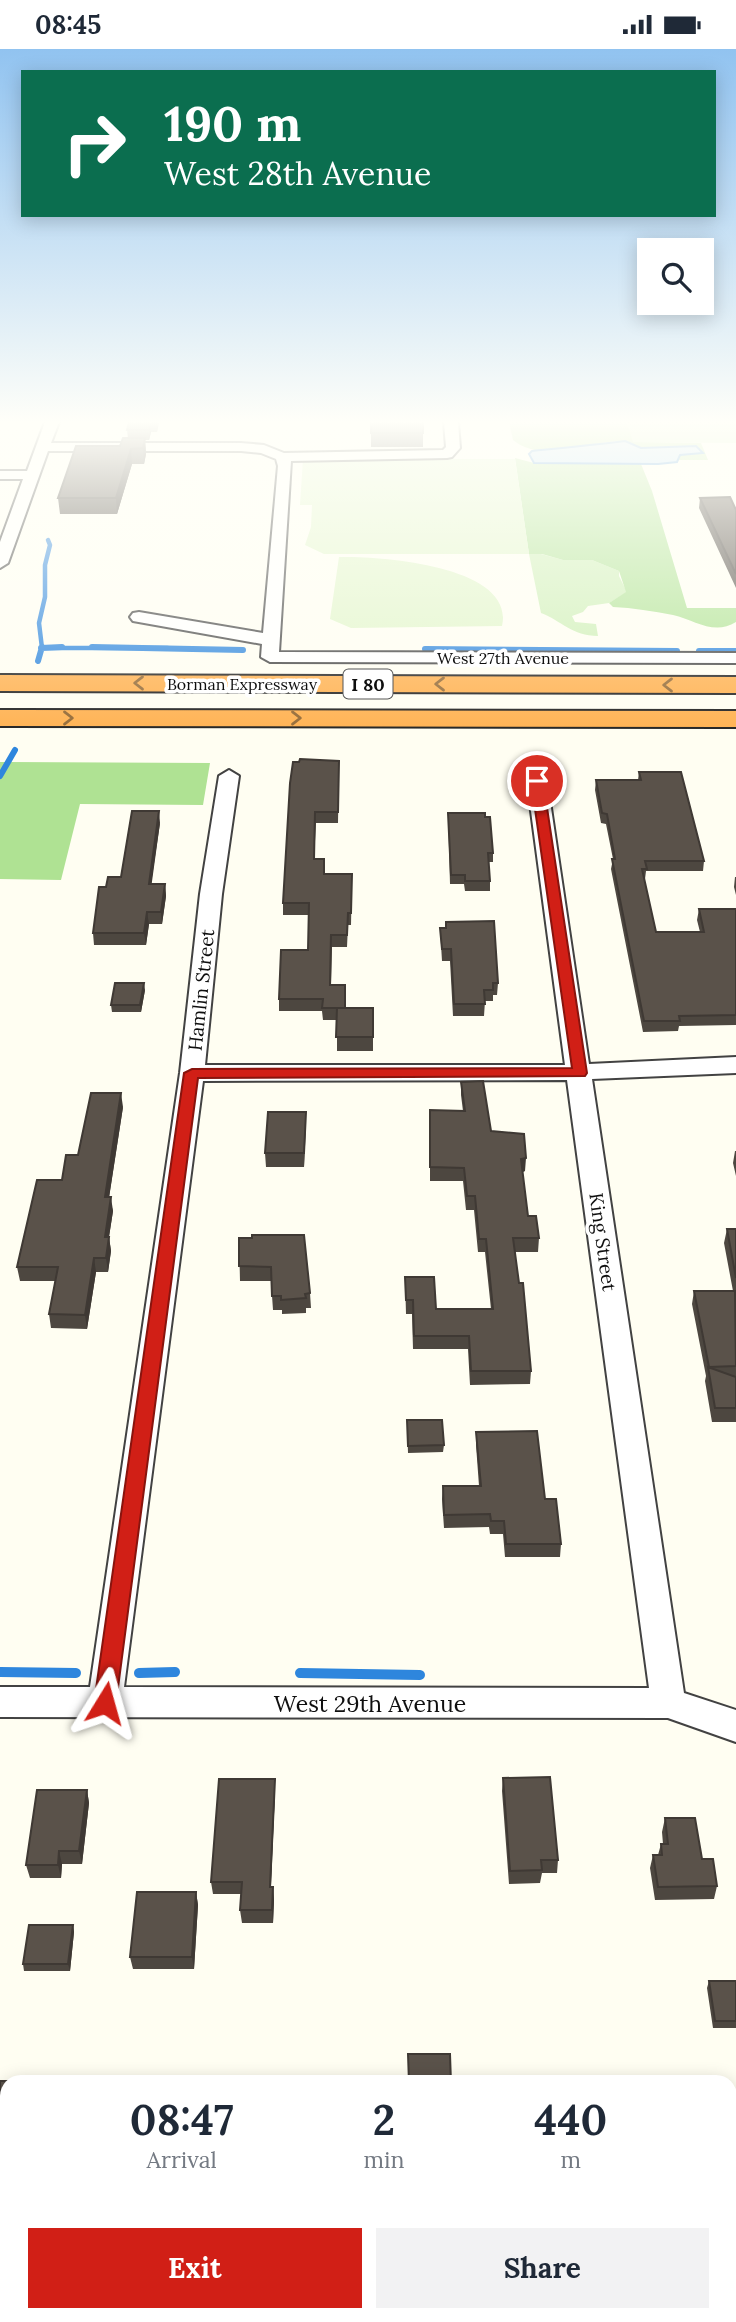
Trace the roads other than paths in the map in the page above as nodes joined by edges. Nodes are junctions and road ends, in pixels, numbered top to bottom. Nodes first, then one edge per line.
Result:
1 (280, 528) edge
2 (4, 540) edge
3 (0, 563) edge
4 (139, 617) dead end
5 (270, 649) junction
6 (736, 658) edge
7 (0, 683) edge
8 (736, 685) edge
9 (0, 718) edge
10 (503, 718) junction
11 (736, 719) edge
12 (736, 731) edge
13 (229, 776) dead end
14 (537, 781) dead end
15 (736, 1065) edge
16 (192, 1073) junction
17 (580, 1073) junction
18 (0, 1702) edge
19 (105, 1703) junction
20 (668, 1703) junction
21 (736, 1726) edge

1 - 5 street
2 - 3 street
4 - 5 street, West 27th Avenue
5 - 6 street, West 27th Avenue
8 -> 7 highway, Borman Expressway / I 80
9 -> 10 highway, Borman Expressway / I 80
10 - 11 highway, Borman Expressway / I 80
10 - 12 highway
13 - 16 street, Hamlin Street
14 - 17 street, King Street
15 - 17 street
16 - 17 street
16 - 19 street, Hamlin Street
17 - 20 street, King Street
18 - 19 street, West 29th Avenue
19 - 20 street, West 29th Avenue
20 - 21 street, West 29th Avenue

